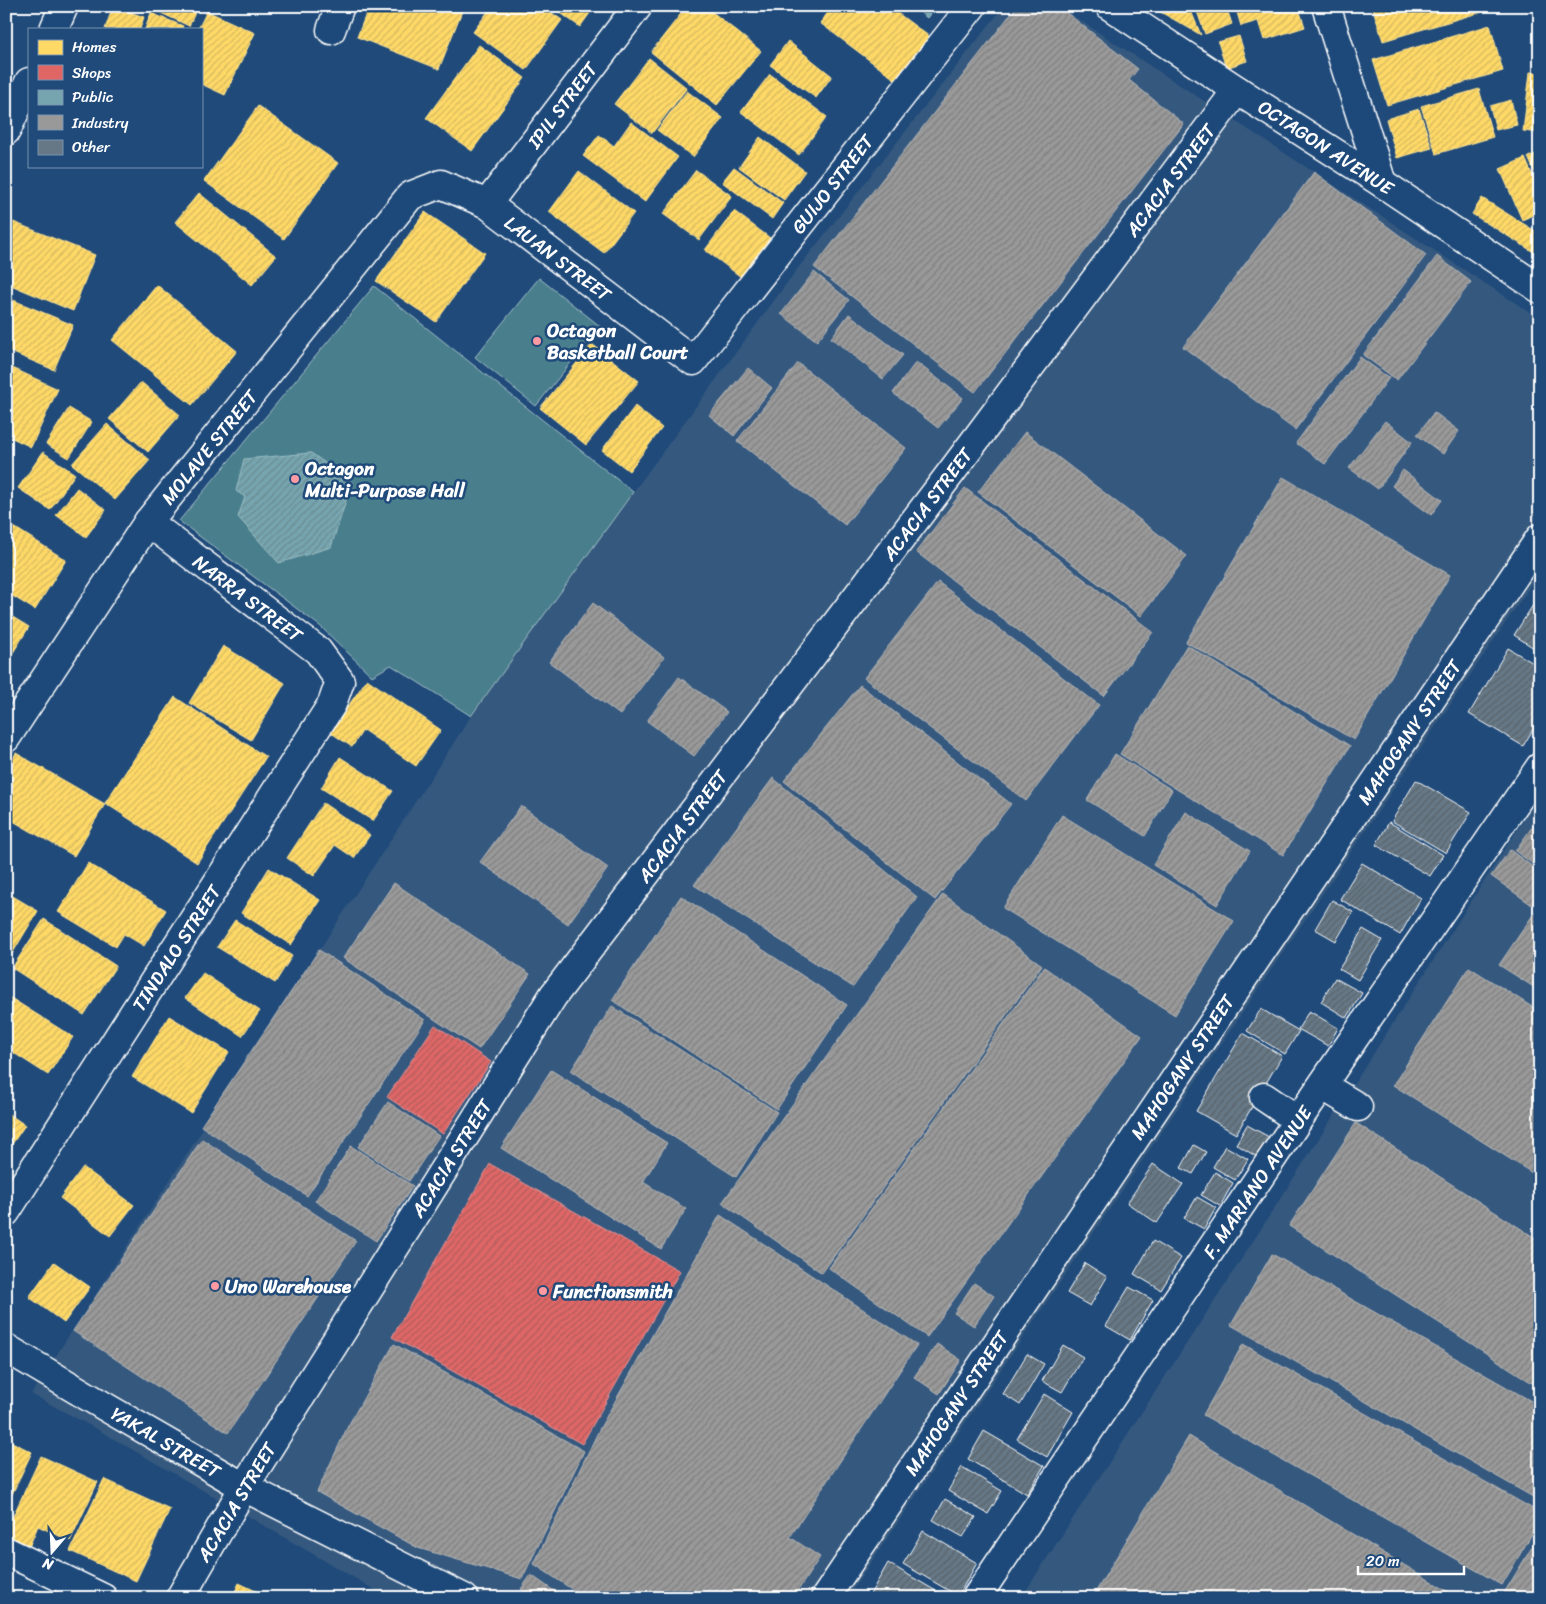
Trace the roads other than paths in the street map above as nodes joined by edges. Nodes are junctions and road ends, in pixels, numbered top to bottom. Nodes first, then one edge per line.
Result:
1 (64, 6) edge
2 (638, 6) edge
3 (972, 6) edge
4 (1110, 6) edge
5 (1326, 6) edge
6 (54, 28) edge
7 (28, 84) edge
8 (1237, 90) junction
9 (6, 131) edge
10 (1382, 182) junction
11 (441, 184) joint
12 (487, 204) junction
13 (1540, 289) edge
14 (692, 361) joint
15 (148, 522) junction
16 (1540, 538) edge
17 (340, 681) joint
18 (6, 738) edge
19 (1540, 767) edge
20 (1322, 1086) junction
21 (1264, 1097) dead end
22 (1358, 1107) dead end
23 (1298, 1120) junction
24 (6, 1212) edge
25 (6, 1348) edge
26 (244, 1487) junction
27 (6, 1551) edge
28 (103, 1598) edge
29 (180, 1598) edge
30 (464, 1598) edge
31 (825, 1598) edge
32 (976, 1598) edge

1 - 6 street
2 - 12 street, IPIL STREET
3 - 14 street, GUIJO STREET
4 - 8 street, OCTAGON AVENUE
5 - 10 street
7 - 9 street
8 - 10 street, OCTAGON AVENUE
8 - 26 street, ACACIA STREET
10 - 13 street, OCTAGON AVENUE
11 - 12 street, LAUAN STREET
11 - 15 street, MOLAVE STREET
12 - 14 street, LAUAN STREET
15 - 17 street, NARRA STREET
15 - 18 street, MOLAVE STREET
16 - 31 street, MAHOGANY STREET
17 - 24 street, TINDALO STREET
19 - 20 street, F. MARIANO AVENUE
20 - 22 street
20 - 23 street, F. MARIANO AVENUE
21 - 23 street
23 - 32 street, F. MARIANO AVENUE
25 - 26 street, YAKAL STREET
26 - 29 street, ACACIA STREET
26 - 30 street, YAKAL STREET
27 - 28 street

